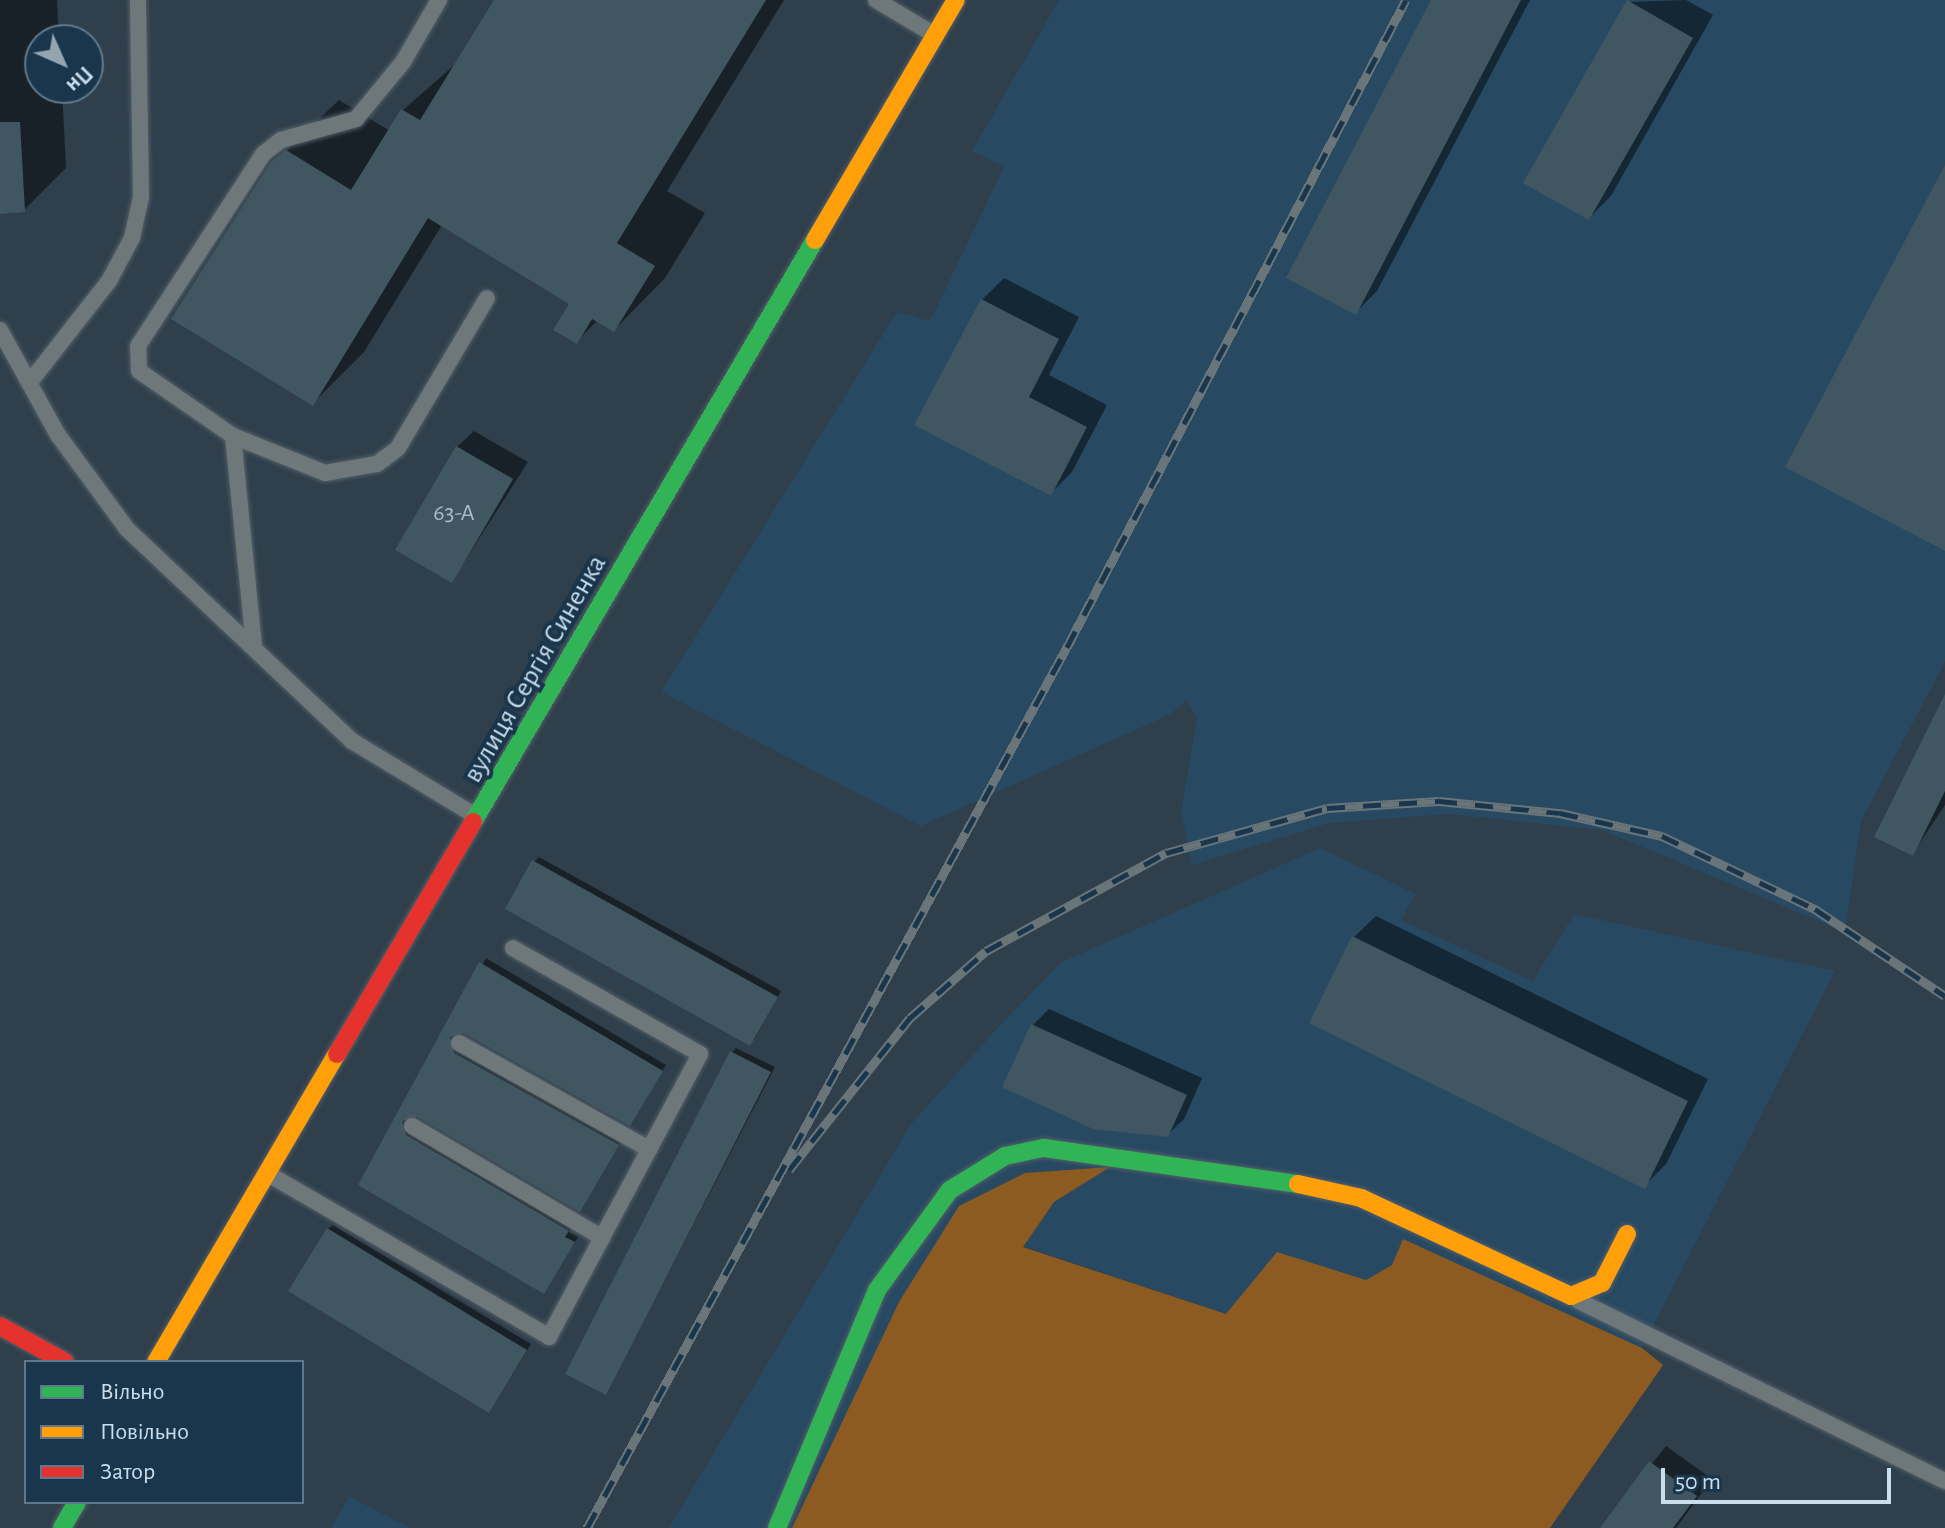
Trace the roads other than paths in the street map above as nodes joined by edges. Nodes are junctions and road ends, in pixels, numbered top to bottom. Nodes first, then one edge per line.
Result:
1 (138, 0) edge
2 (439, 0) edge
3 (876, 0) edge
4 (956, 0) edge
5 (936, 35) junction
6 (487, 298) dead end
7 (0, 330) edge
8 (30, 382) junction
9 (233, 436) junction
10 (254, 646) junction
11 (480, 819) junction
12 (513, 948) dead end
13 (459, 1043) dead end
14 (412, 1126) dead end
15 (649, 1149) junction
16 (268, 1174) junction
17 (1627, 1234) dead end
18 (603, 1238) junction
19 (1571, 1296) junction
20 (0, 1326) edge
21 (61, 1360) edge
22 (157, 1360) edge
23 (1945, 1481) edge
24 (76, 1504) edge
25 (62, 1528) edge
26 (777, 1528) edge

1 - 8 lane
2 - 9 lane
3 - 5 lane
4 - 5 street, вулиця Сергія Синенка
5 - 11 street, вулиця Сергія Синенка
6 - 9 lane
7 - 8 lane
8 - 10 lane
9 - 10 lane
10 - 11 lane
11 - 16 street, вулиця Сергія Синенка
12 - 15 lane
13 - 15 lane
14 - 18 lane
15 - 18 lane
16 - 18 lane
16 - 22 street, вулиця Сергія Синенка
17 - 19 street
19 - 23 lane
19 - 26 street
20 - 21 street
24 - 25 street

